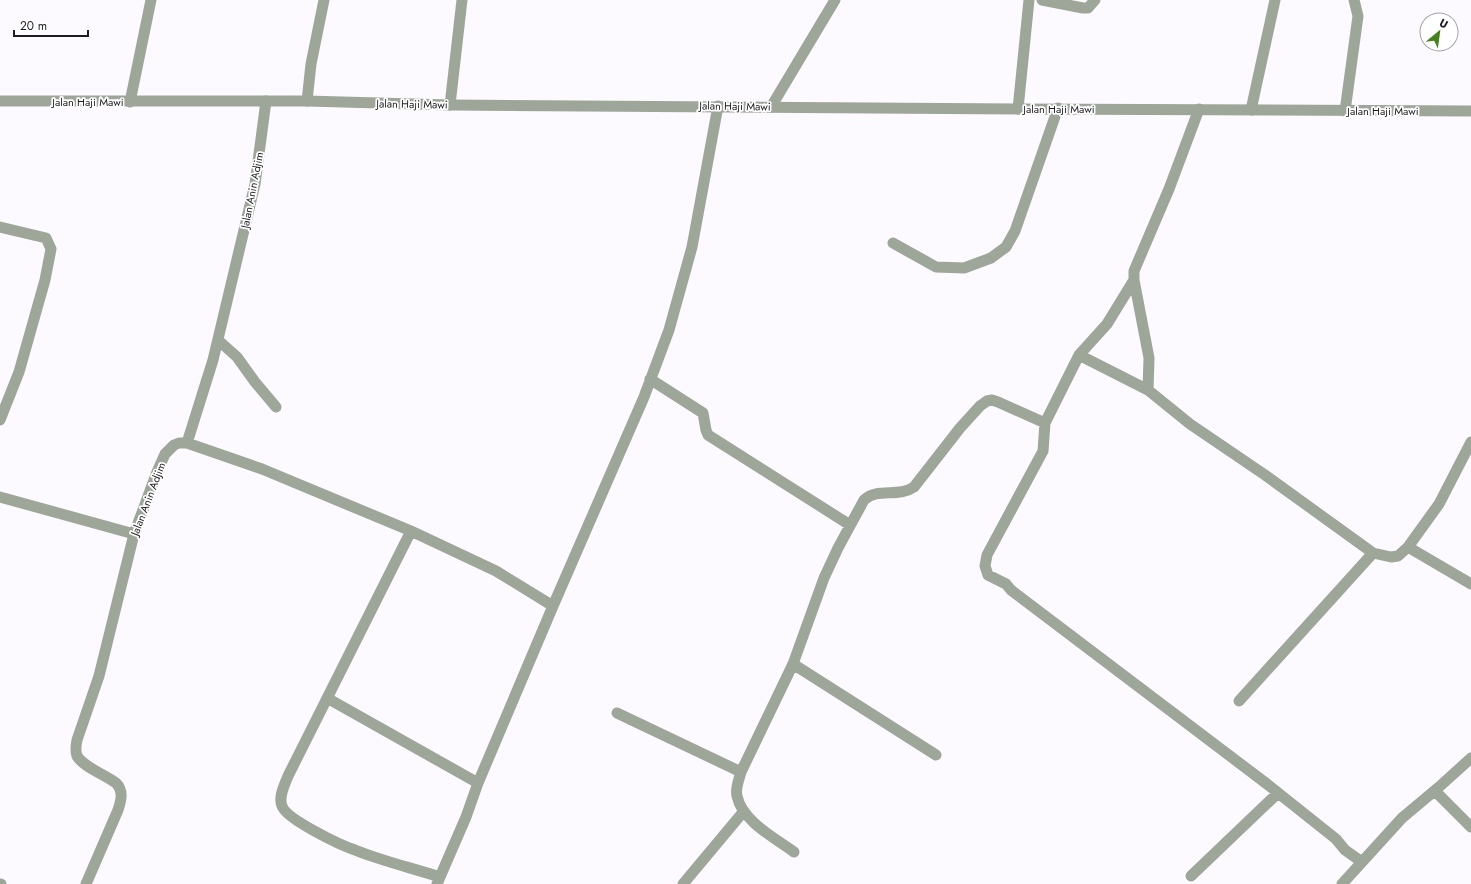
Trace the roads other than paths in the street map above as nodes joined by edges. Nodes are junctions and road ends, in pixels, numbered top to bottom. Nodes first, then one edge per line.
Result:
1 (152, 0) edge
2 (324, 0) edge
3 (462, 0) edge
4 (835, 0) edge
5 (1029, 0) edge
6 (1042, 0) edge
7 (1095, 0) edge
8 (1275, 0) edge
9 (1354, 0) edge
10 (0, 101) edge
11 (266, 101) junction
12 (307, 101) junction
13 (130, 102) junction
14 (450, 105) junction
15 (718, 106) junction
16 (771, 107) junction
17 (1058, 108) junction
18 (1018, 109) junction
19 (1199, 109) junction
20 (1251, 110) junction
21 (1345, 111) junction
22 (1471, 111) edge
23 (0, 227) edge
24 (893, 243) dead end
25 (1134, 280) junction
26 (218, 340) junction
27 (1079, 355) junction
28 (650, 379) junction
29 (1148, 390) junction
30 (276, 407) dead end
31 (0, 420) edge
32 (1045, 423) junction
33 (1471, 442) edge
34 (187, 443) junction
35 (0, 497) edge
36 (850, 525) junction
37 (411, 531) junction
38 (134, 534) junction
39 (1408, 547) junction
40 (1373, 553) junction
41 (1471, 584) edge
42 (553, 606) junction
43 (793, 664) junction
44 (327, 698) junction
45 (1239, 701) dead end
46 (617, 713) dead end
47 (936, 755) dead end
48 (1471, 758) edge
49 (741, 772) junction
50 (478, 783) junction
51 (1435, 791) junction
52 (1278, 793) junction
53 (744, 811) junction
54 (1471, 826) edge
55 (794, 852) dead end
56 (1362, 862) junction
57 (1191, 876) dead end
58 (439, 880) edge
59 (86, 884) edge
60 (683, 884) edge
61 (1342, 884) edge

1 - 13 street
2 - 12 street
3 - 14 street
4 - 16 street
5 - 18 street
6 - 7 street
8 - 20 street
9 - 21 street
10 - 13 street, Jalan Haji Mawi
11 - 12 street, Jalan Haji Mawi
11 - 13 street, Jalan Haji Mawi
11 - 26 street, Jalan Anin Adjim
12 - 14 street, Jalan Haji Mawi
14 - 15 street, Jalan Haji Mawi
15 - 16 street, Jalan Haji Mawi
15 - 28 street
16 - 18 street, Jalan Haji Mawi
17 - 18 street, Jalan Haji Mawi
17 - 19 street, Jalan Haji Mawi
17 - 24 street
19 - 20 street, Jalan Haji Mawi
19 - 25 street
20 - 21 street, Jalan Haji Mawi
21 - 22 street, Jalan Haji Mawi
23 - 31 street
25 - 27 street
25 - 29 street
26 - 30 street
26 - 34 street, Jalan Anin Adjim
27 - 29 street
27 - 32 street
28 - 36 street
28 - 42 street
29 - 40 street
32 - 36 street
32 - 52 street
33 - 39 street
34 - 37 street
34 - 38 street, Jalan Anin Adjim
35 - 38 street
36 - 43 street
37 - 42 street
37 - 44 street
38 - 59 street, Jalan Anin Adjim
39 - 40 street
39 - 41 street
40 - 45 street
42 - 50 street
43 - 47 street
43 - 49 street
44 - 50 street
44 - 58 street
46 - 49 street
48 - 51 street
49 - 53 street
50 - 58 street
51 - 54 street
51 - 56 street
52 - 56 street
52 - 57 street
53 - 55 street
53 - 60 street
56 - 61 street

